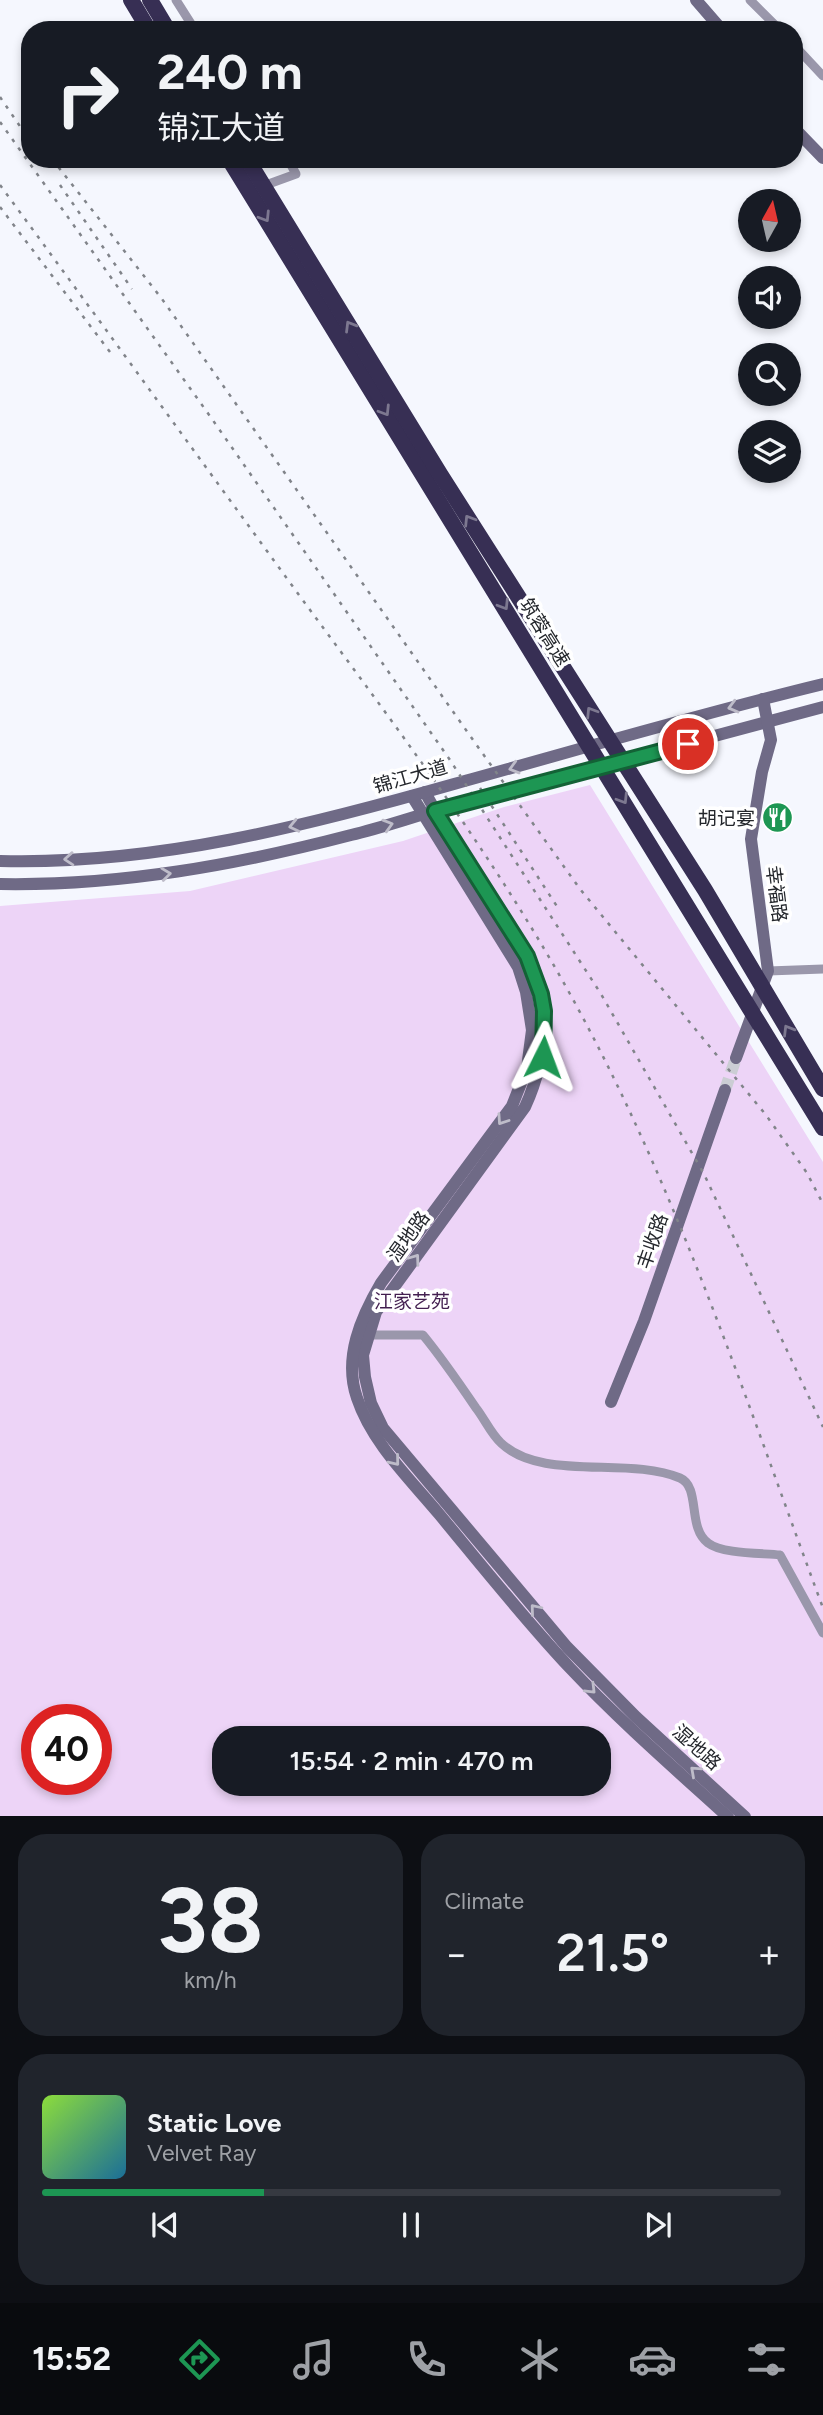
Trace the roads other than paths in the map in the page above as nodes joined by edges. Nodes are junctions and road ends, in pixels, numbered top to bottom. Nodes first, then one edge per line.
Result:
1 (131, 0) edge
2 (150, 0) edge
3 (176, 0) edge
4 (686, 0) edge
5 (696, 0) edge
6 (750, 0) edge
7 (144, 21) edge
8 (163, 21) edge
9 (189, 21) edge
10 (704, 21) edge
11 (715, 21) edge
12 (770, 21) edge
13 (803, 55) edge
14 (823, 76) edge
15 (803, 126) edge
16 (803, 137) edge
17 (823, 146) edge
18 (823, 158) edge
19 (235, 168) edge
20 (253, 168) edge
21 (293, 168) edge
22 (244, 192) dead end
23 (823, 684) edge
24 (763, 699) junction
25 (823, 707) edge
26 (767, 722) junction
27 (419, 794) junction
28 (429, 813) junction
29 (0, 861) edge
30 (0, 884) edge
31 (823, 969) edge
32 (768, 971) junction
33 (736, 1058) tunnel mouth
34 (823, 1089) edge
35 (724, 1090) tunnel mouth
36 (823, 1128) edge
37 (364, 1334) junction
38 (611, 1402) dead end
39 (823, 1633) edge
40 (728, 1816) edge
41 (746, 1816) edge

1 - 7 highway
2 - 8 highway
3 - 9 street
4 - 10 street
5 - 11 street
6 - 12 street
13 - 14 street
15 - 17 street
16 - 18 street
19 -> 36 highway, 筑蓉高速, bridge
34 -> 20 highway, 筑蓉高速, bridge
21 - 22 street
23 - 24 street, 锦江大道
24 - 26 street, 幸福路
24 -> 27 street, 锦江大道
25 - 26 street
26 - 28 street
26 - 32 street, 幸福路
27 - 28 street, 湿地路
27 -> 29 street, 锦江大道
30 -> 28 street
28 - 37 street, 湿地路
31 - 32 street
32 - 33 street
35 - 38 street, 丰收路
37 - 39 street
37 -> 40 street, 湿地路
41 -> 37 street, 湿地路

